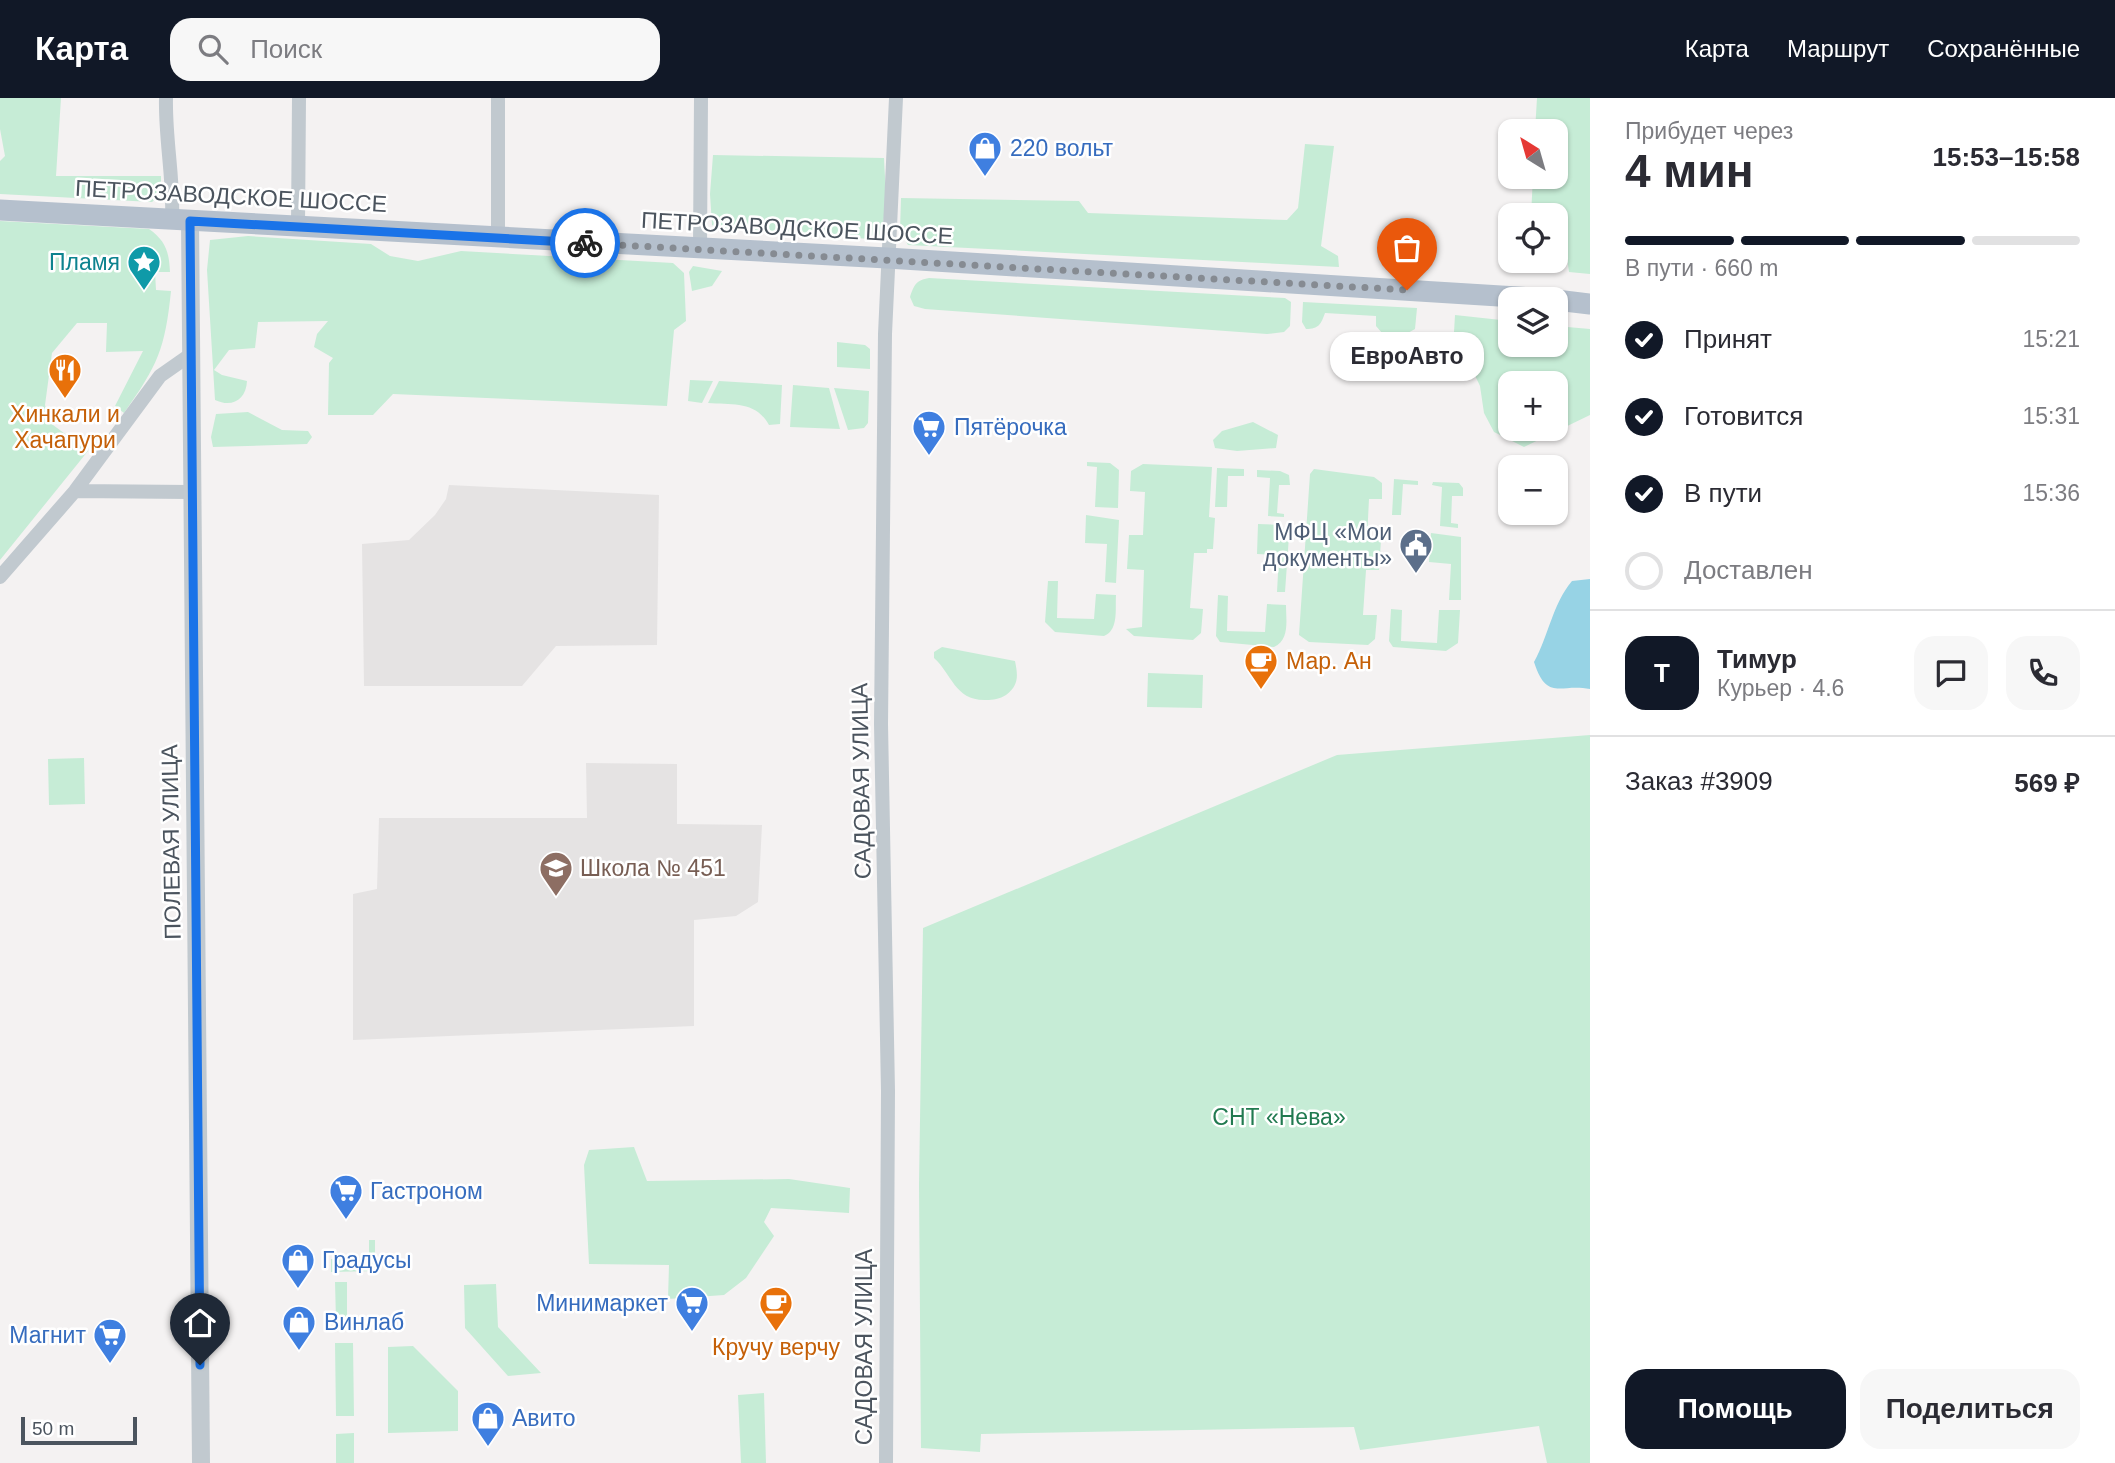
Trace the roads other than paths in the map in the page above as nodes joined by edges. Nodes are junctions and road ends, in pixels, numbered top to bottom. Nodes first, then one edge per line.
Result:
1 (166, 98) edge
2 (299, 98) edge
3 (498, 98) edge
4 (701, 98) edge
5 (895, 98) edge
6 (0, 209) edge
7 (181, 220) junction
8 (298, 226) junction
9 (498, 239) junction
10 (700, 248) junction
11 (887, 258) junction
12 (1498, 296) edge
13 (1568, 301) edge
14 (1590, 303) edge
15 (190, 355) junction
16 (75, 491) junction
17 (190, 492) junction
18 (0, 577) edge
19 (201, 1463) edge
20 (886, 1463) edge

1 - 7 street
2 - 8 street
3 - 9 street
4 - 10 street
5 - 11 street, САДОВАЯ УЛИЦА
6 - 7 main road, ПЕТРОЗАВОДСКОЕ ШОССЕ
7 - 8 main road, ПЕТРОЗАВОДСКОЕ ШОССЕ
7 - 15 street, ПОЛЕВАЯ УЛИЦА
8 - 9 main road, ПЕТРОЗАВОДСКОЕ ШОССЕ
9 - 10 main road, ПЕТРОЗАВОДСКОЕ ШОССЕ
10 - 11 main road, ПЕТРОЗАВОДСКОЕ ШОССЕ
11 - 12 main road, ПЕТРОЗАВОДСКОЕ ШОССЕ
11 - 20 street, САДОВАЯ УЛИЦА
13 - 14 main road
15 - 16 street
15 - 17 street, ПОЛЕВАЯ УЛИЦА
16 - 17 street
16 - 18 street
17 - 19 street, ПОЛЕВАЯ УЛИЦА

